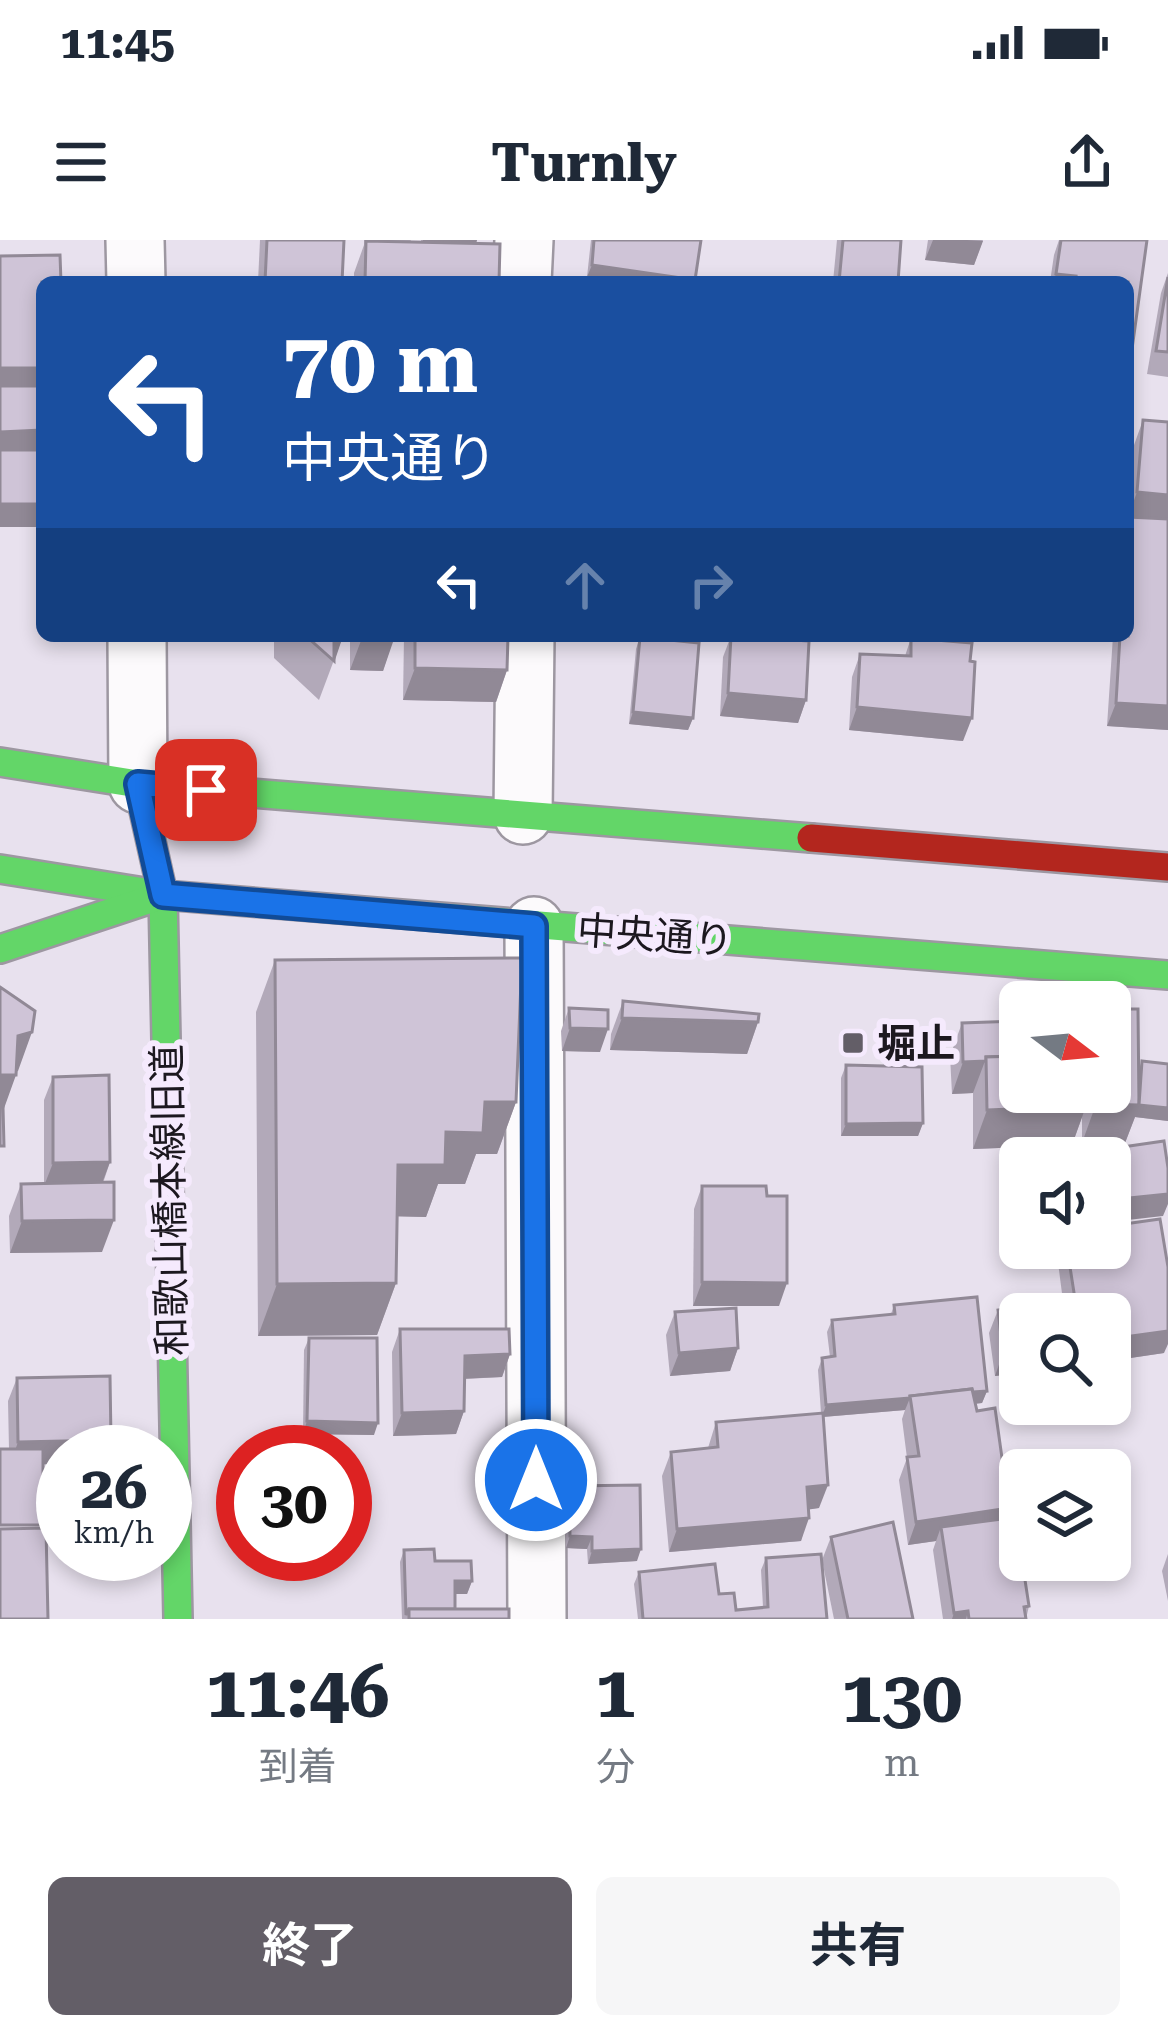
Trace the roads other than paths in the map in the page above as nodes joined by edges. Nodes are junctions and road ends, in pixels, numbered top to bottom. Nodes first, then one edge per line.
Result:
1 (135, 240) edge
2 (524, 240) edge
3 (136, 276) edge
4 (522, 276) edge
5 (137, 642) edge
6 (525, 642) edge
7 (0, 762) edge
8 (138, 784) junction
9 (524, 815) junction
10 (1168, 867) edge
11 (0, 869) edge
12 (163, 895) junction
13 (534, 926) junction
14 (0, 949) edge
15 (1168, 975) edge
16 (178, 1619) edge
17 (537, 1619) edge

1 - 3 street
2 - 4 street
5 - 8 street
6 - 9 street
7 - 8 main road
8 - 9 main road
8 - 12 main road, 和歌山橋本線旧道
9 - 10 main road
11 - 12 main road, 中央通り
12 - 13 main road, 中央通り
12 - 14 main road
12 - 16 main road, 和歌山橋本線旧道
13 - 15 main road, 中央通り
13 - 17 street

